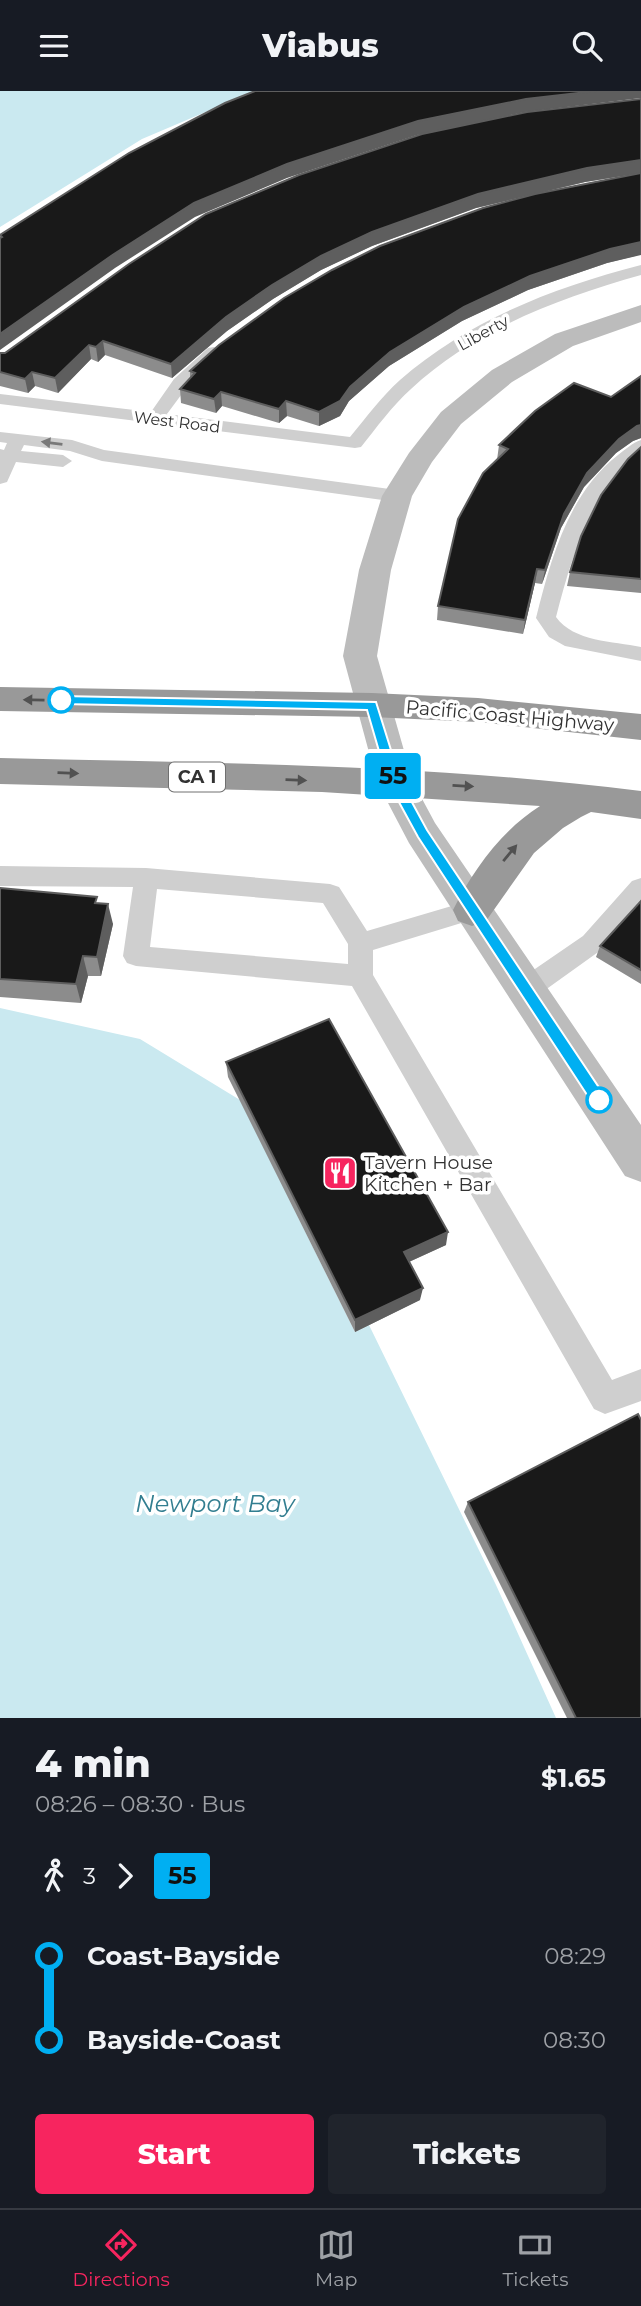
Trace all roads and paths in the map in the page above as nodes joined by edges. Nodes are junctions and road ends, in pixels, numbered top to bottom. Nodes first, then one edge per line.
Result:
1 (641, 269) edge
2 (641, 313) edge
3 (230, 338) edge
4 (0, 399) edge
5 (156, 420) junction
6 (355, 443) joint
7 (641, 446) edge
8 (7, 447) edge
9 (0, 478) edge
10 (397, 496) junction
11 (641, 654) edge
12 (0, 699) edge
13 (372, 705) junction
14 (641, 727) edge
15 (0, 771) edge
16 (395, 782) junction
17 (590, 797) junction
18 (641, 805) edge
19 (0, 876) edge
20 (146, 878) junction
21 (641, 888) edge
22 (472, 910) junction
23 (361, 943) junction
24 (360, 976) junction
25 (525, 990) junction
26 (641, 1161) edge
27 (641, 1385) edge

1 - 6 lane, Liberty
2 - 10 street
3 - 5 lane
4 - 5 lane, West Road
5 - 6 lane, West Road
7 - 11 lane
8 - 9 lane
8 - 10 lane
10 - 13 street
13 -> 12 highway, Pacific Coast Highway
13 - 14 highway, Pacific Coast Highway
13 - 16 street
15 -> 16 highway, CA 1
16 -> 17 highway, CA 1
16 - 22 street
17 - 18 highway, CA 1
22 -> 17 highway
19 - 20 lane
20 - 23 lane
20 - 24 lane
21 - 25 lane
22 - 23 lane
22 - 25 street
23 - 24 lane
24 - 27 lane
25 - 26 street

